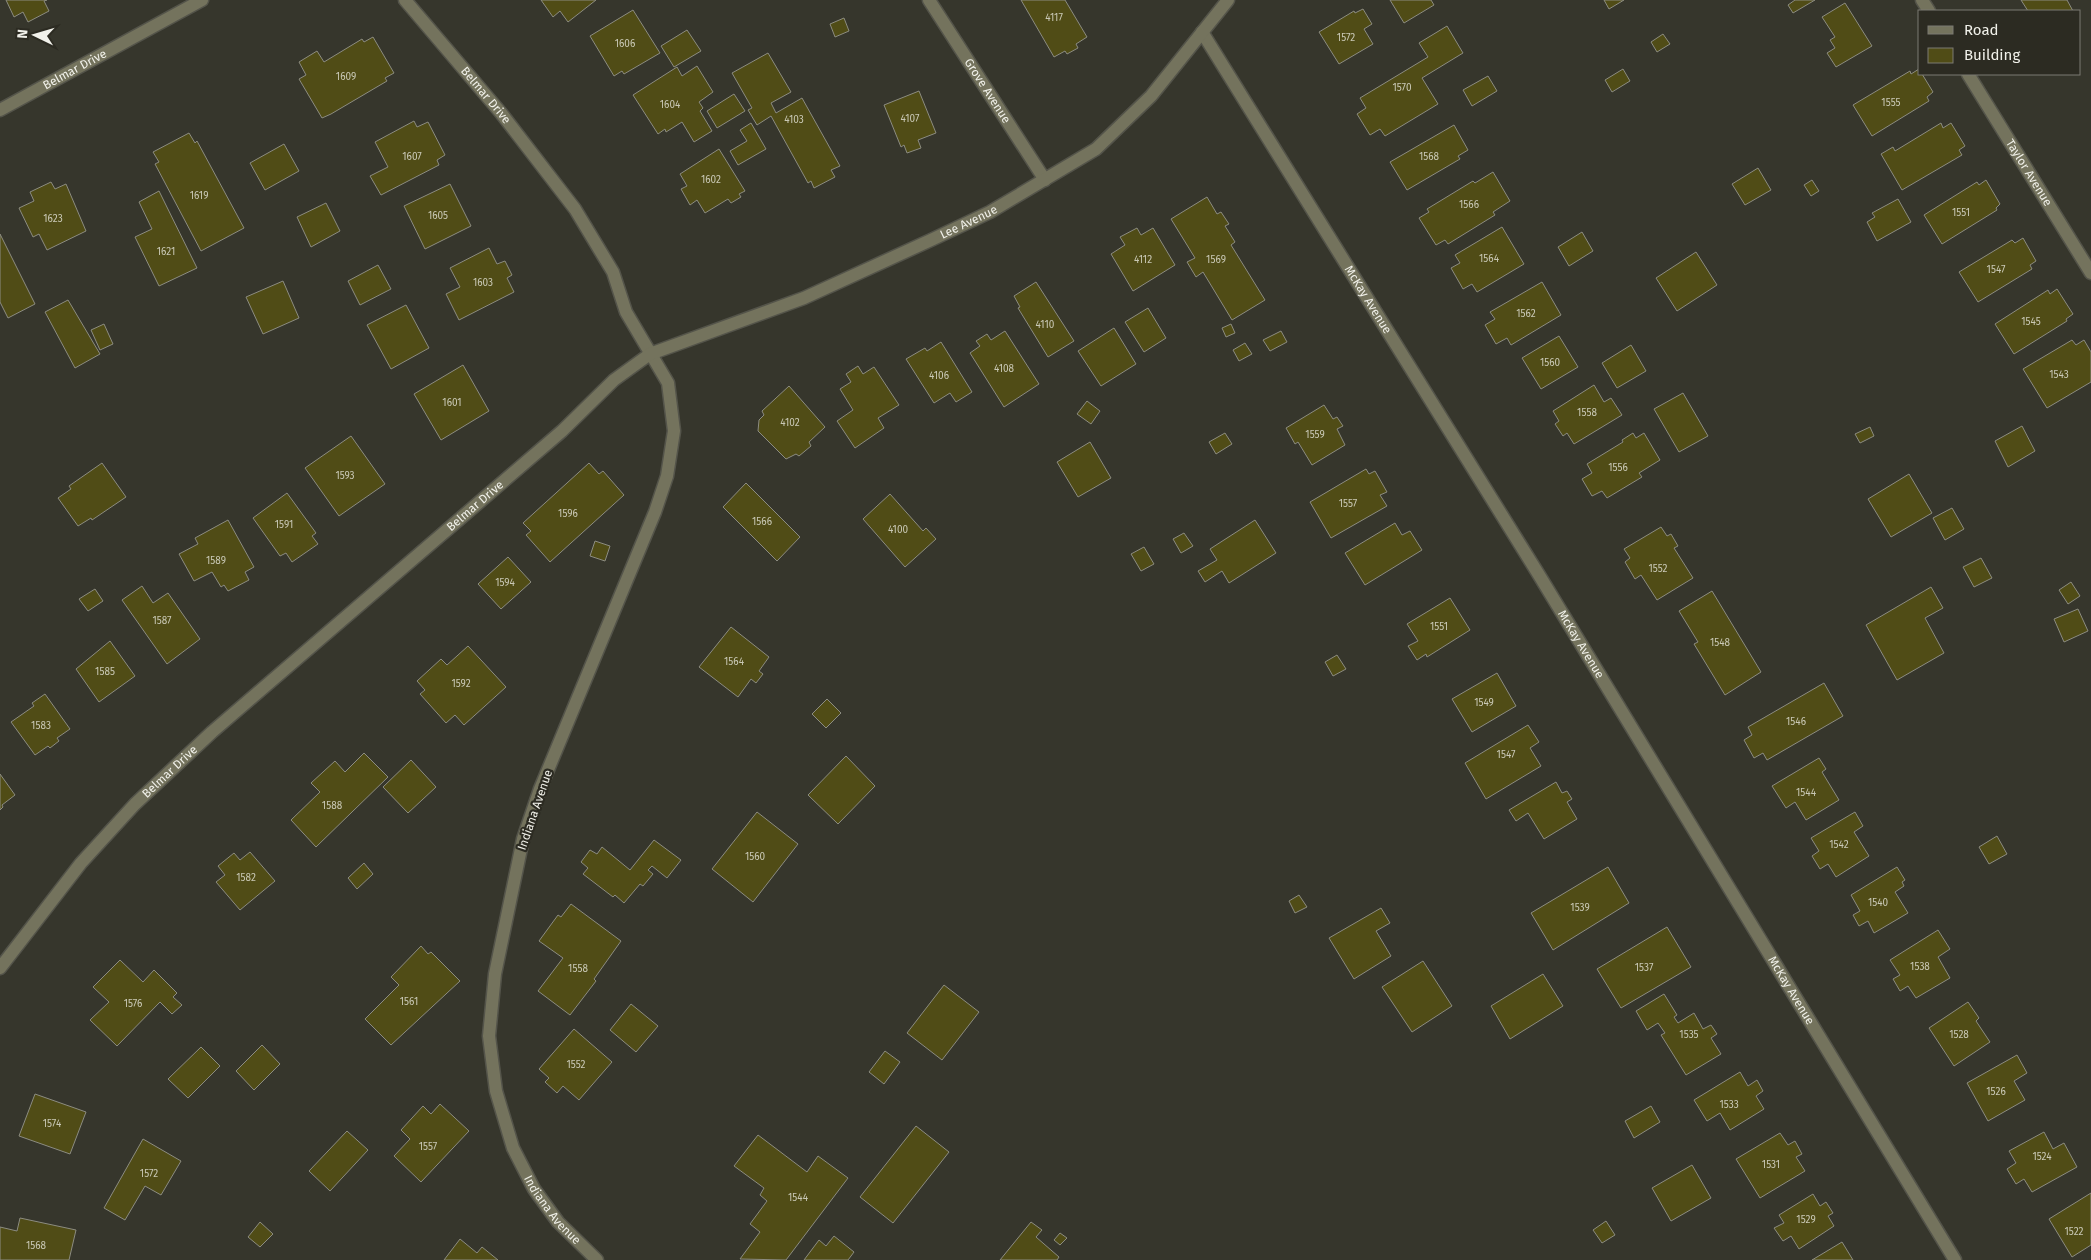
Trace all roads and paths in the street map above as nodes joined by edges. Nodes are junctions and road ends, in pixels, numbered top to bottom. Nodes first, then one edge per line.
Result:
1 (202, 0) edge
2 (405, 0) edge
3 (929, 0) edge
4 (1228, 0) edge
5 (1202, 32) junction
6 (1969, 75) edge
7 (0, 110) edge
8 (1046, 180) junction
9 (2090, 270) edge
10 (650, 354) junction
11 (0, 968) edge
12 (597, 1260) edge
13 (1955, 1260) edge

1 - 7 street, Belmar Drive
2 - 10 street, Belmar Drive
3 - 8 street, Grove Avenue
4 - 5 street, Lee Avenue
5 - 8 street, Lee Avenue
5 - 13 street, McKay Avenue
6 - 9 street, Taylor Avenue
8 - 10 street, Lee Avenue
10 - 11 street, Belmar Drive
10 - 12 street, Indiana Avenue

